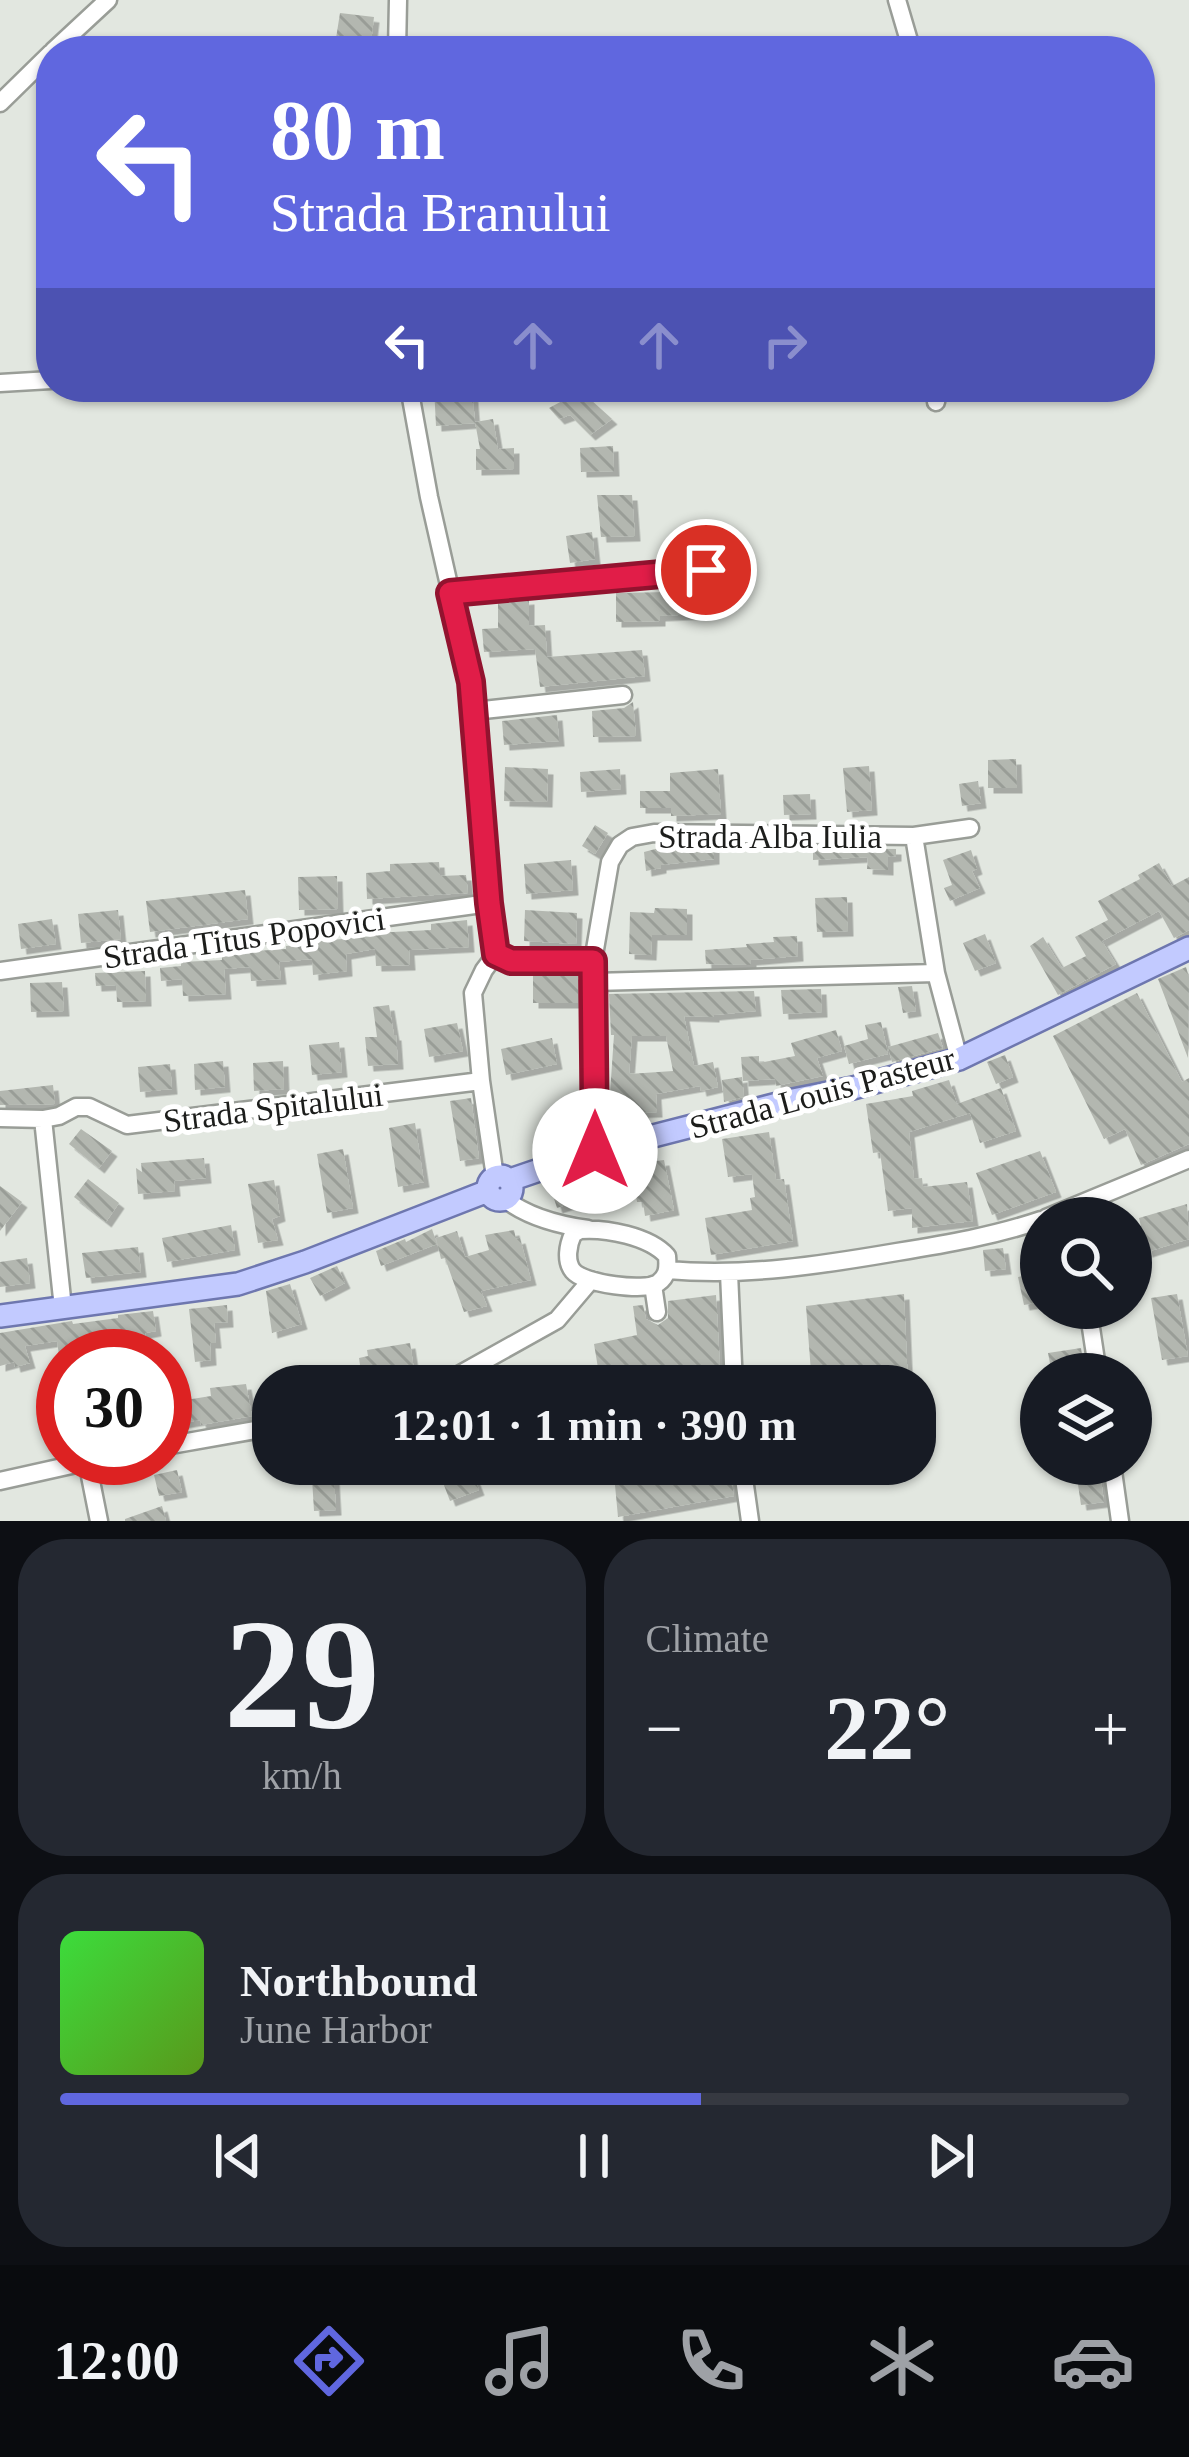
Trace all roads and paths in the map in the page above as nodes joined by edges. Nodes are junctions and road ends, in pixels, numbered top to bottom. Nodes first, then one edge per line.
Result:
1 (398, 0) edge
2 (897, 0) edge
3 (96, 4) edge
4 (67, 36) edge
5 (397, 36) edge
6 (908, 36) edge
7 (36, 68) edge
8 (0, 103) edge
9 (36, 381) edge
10 (0, 383) edge
11 (413, 402) edge
12 (706, 570) dead end
13 (450, 593) junction
14 (623, 695) dead end
15 (474, 711) junction
16 (970, 829) dead end
17 (914, 836) junction
18 (489, 903) junction
19 (1189, 947) edge
20 (496, 954) junction
21 (593, 961) junction
22 (0, 970) edge
23 (936, 973) junction
24 (594, 982) junction
25 (958, 1059) junction
26 (481, 1081) junction
27 (0, 1118) edge
28 (43, 1119) junction
29 (595, 1151) junction
30 (1189, 1159) edge
31 (499, 1187) junction
32 (1108, 1197) edge
33 (555, 1223) junction
34 (1020, 1227) edge
35 (588, 1229) junction
36 (569, 1245) junction
37 (572, 1270) junction
38 (668, 1270) junction
39 (729, 1273) junction
40 (591, 1280) junction
41 (653, 1285) junction
42 (577, 1296) junction
43 (62, 1308) junction
44 (658, 1312) dead end
45 (0, 1316) edge
46 (477, 1365) edge
47 (733, 1365) edge
48 (252, 1431) edge
49 (192, 1441) edge
50 (36, 1472) edge
51 (0, 1480) edge
52 (97, 1485) edge
53 (745, 1485) edge
54 (1115, 1485) edge
55 (99, 1521) edge
56 (750, 1521) edge
57 (1120, 1521) edge

1 - 5 street
2 - 6 street
3 - 4 street
7 - 8 street
9 - 10 street
11 - 13 street
12 - 13 street
13 - 15 street
14 - 15 street
15 - 18 street
16 - 17 street, Strada Alba Iulia
17 - 21 street, Strada Alba Iulia
17 - 23 street
18 - 20 street
18 - 22 street, Strada Titus Popovici
19 - 25 main road, Strada Louis Pasteur
20 - 21 street
20 - 26 street
21 - 24 street, Strada Alba Iulia
23 - 24 street
23 - 25 street
24 - 29 street, Strada Alba Iulia
25 - 29 main road, Strada Louis Pasteur
26 - 28 street, Strada Spitalului
26 - 31 street
27 - 28 street, Strada Spitalului
28 - 43 street
29 - 31 main road, Strada Louis Pasteur
30 - 32 street
31 - 33 street
31 - 43 main road, Strada Louis Pasteur
33 - 35 street
33 - 36 street
34 - 39 street
35 - 36 street
35 - 38 street
36 - 37 street
37 - 40 street
37 - 42 street
38 - 39 street
38 - 41 street
39 - 47 street
40 - 41 street
40 - 42 street
41 - 44 street
42 - 46 street
43 - 45 main road, Strada Louis Pasteur
48 - 49 street
50 - 51 street
52 - 55 street
53 - 56 street
54 - 57 street

